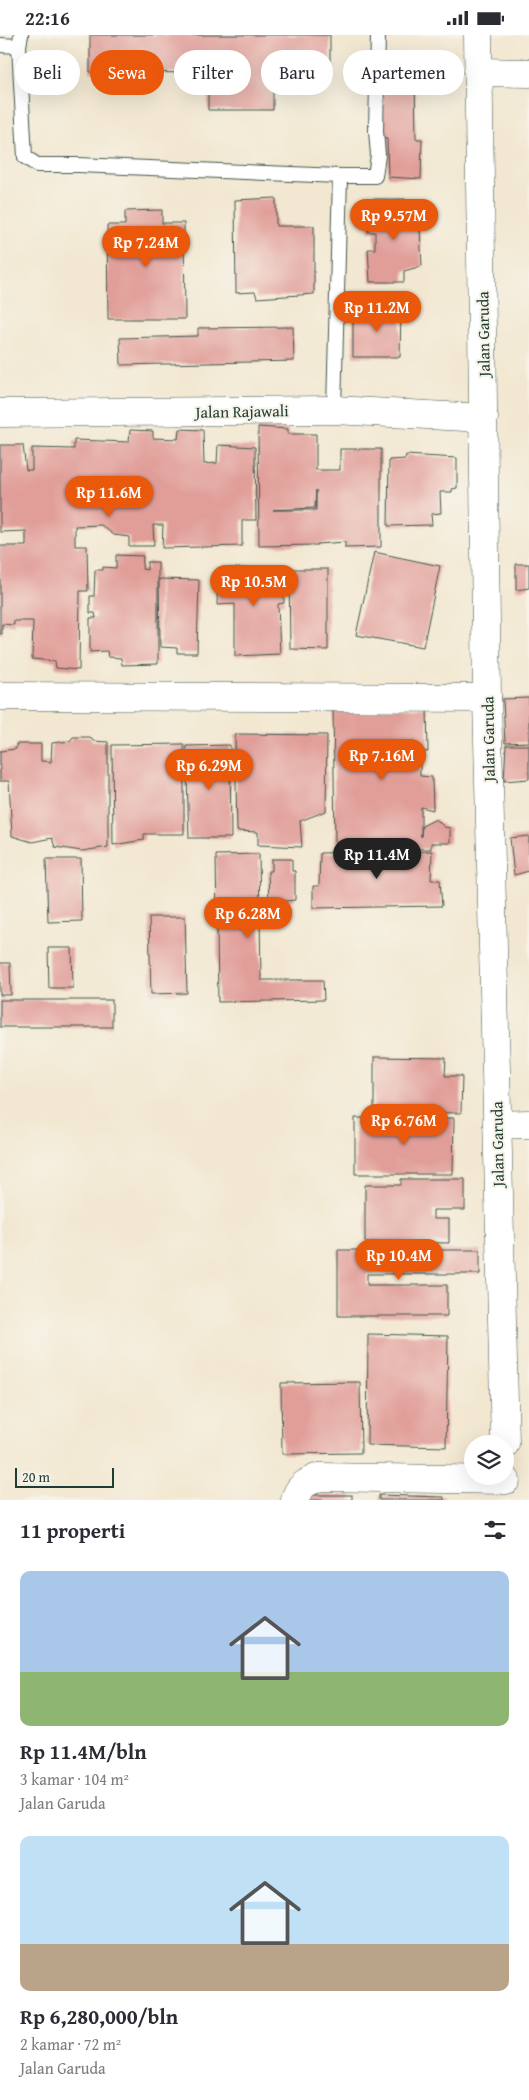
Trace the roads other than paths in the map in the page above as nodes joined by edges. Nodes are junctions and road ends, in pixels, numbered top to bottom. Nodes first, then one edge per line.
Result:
1 (378, 35) edge
2 (478, 35) edge
3 (20, 40) edge
4 (0, 45) edge
5 (478, 72) junction
6 (529, 73) edge
7 (340, 176) junction
8 (334, 410) junction
9 (0, 413) edge
10 (484, 418) junction
11 (0, 696) edge
12 (487, 697) junction
13 (529, 1124) edge
14 (497, 1125) junction
15 (505, 1435) edge
16 (464, 1479) edge
17 (294, 1500) edge

1 - 7 lane
2 - 5 street, Jalan Garuda
3 - 4 lane
3 - 7 lane
5 - 6 street
5 - 10 street, Jalan Garuda
7 - 8 lane
8 - 9 street, Jalan Rajawali
8 - 10 street, Jalan Rajawali
10 - 12 street, Jalan Garuda
11 - 12 street
12 - 14 street, Jalan Garuda
13 - 14 street
14 - 15 street, Jalan Garuda
16 - 17 street

